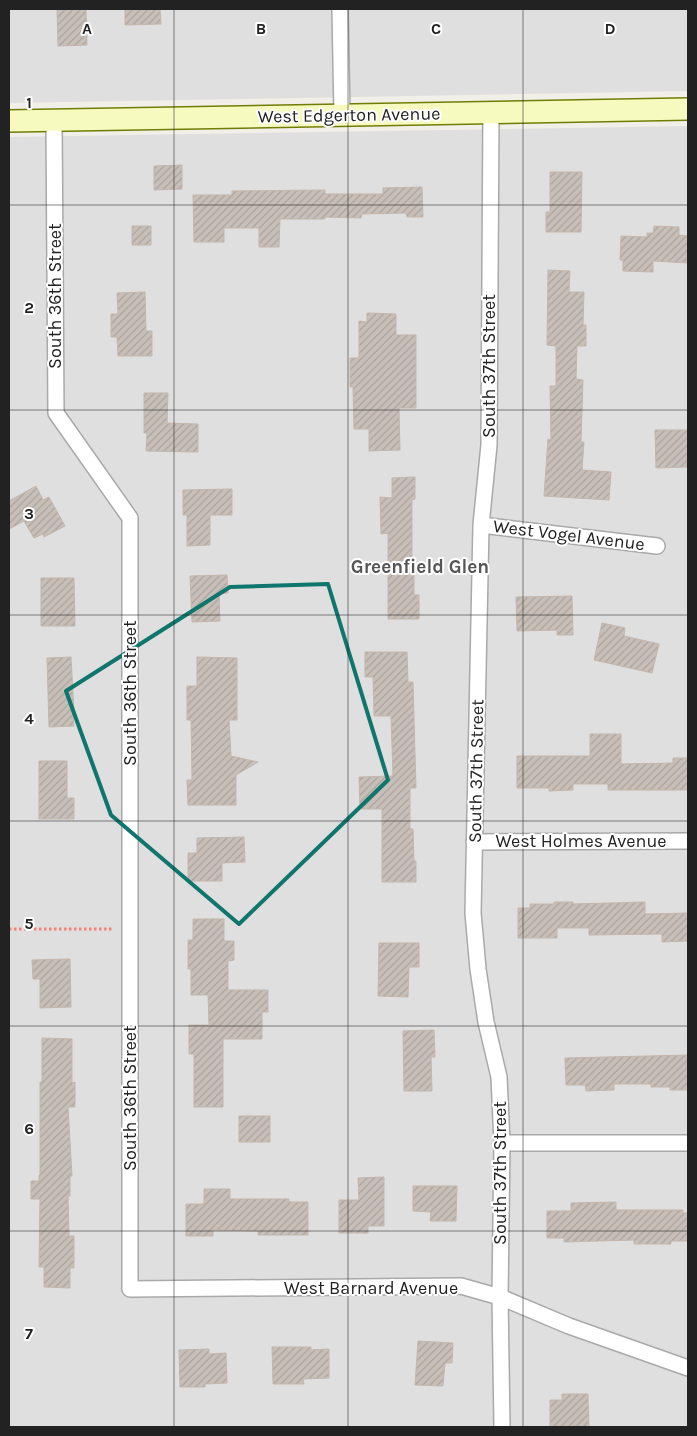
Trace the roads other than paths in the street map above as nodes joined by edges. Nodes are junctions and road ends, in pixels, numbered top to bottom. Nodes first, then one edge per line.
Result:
1 (340, 9) edge
2 (688, 109) edge
3 (491, 112) junction
4 (342, 115) junction
5 (9, 120) edge
6 (54, 120) junction
7 (481, 525) junction
8 (657, 546) dead end
9 (688, 841) edge
10 (474, 842) junction
11 (502, 1143) junction
12 (688, 1143) edge
13 (130, 1290) joint
14 (500, 1297) junction
15 (688, 1368) edge
16 (502, 1427) edge

1 - 4 street
2 - 3 street, West Edgerton Avenue
3 - 4 street, West Edgerton Avenue
3 - 7 street, South 37th Street
4 - 6 street, West Edgerton Avenue
5 - 6 street, West Edgerton Avenue
6 - 13 street, South 36th Street
7 - 8 street, West Vogel Avenue
7 - 10 street, South 37th Street
9 - 10 street, West Holmes Avenue
10 - 11 street, South 37th Street
11 - 12 street
11 - 14 street, South 37th Street
13 - 14 street, West Barnard Avenue
14 - 15 street, West Barnard Avenue
14 - 16 street, South 37th Street

